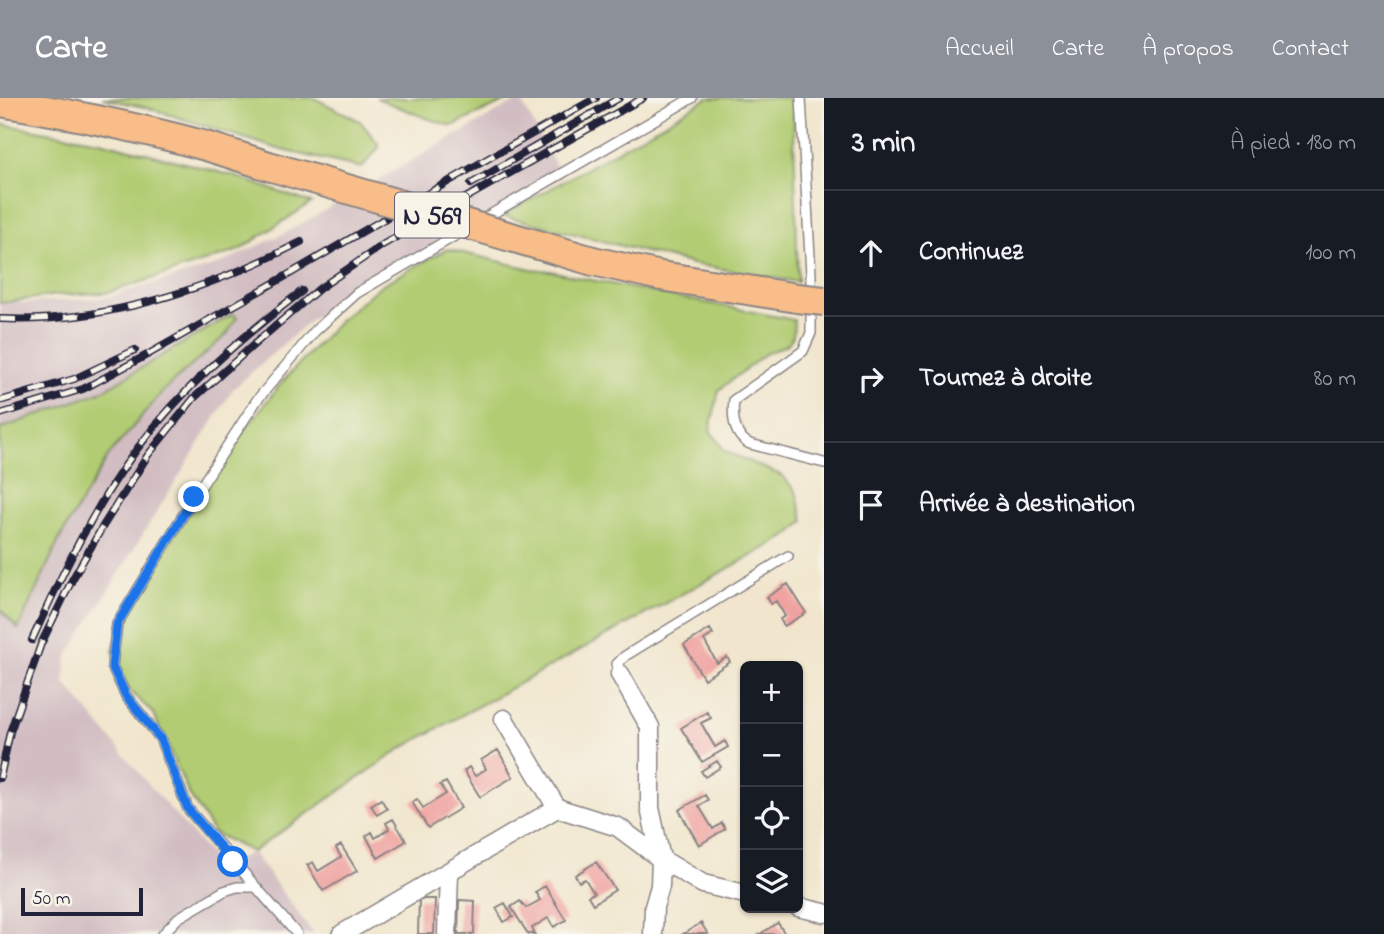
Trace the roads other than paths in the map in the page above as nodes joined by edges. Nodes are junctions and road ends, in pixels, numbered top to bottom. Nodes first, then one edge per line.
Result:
1 (692, 98) edge
2 (801, 98) edge
3 (0, 102) edge
4 (811, 299) edge
5 (824, 463) edge
6 (788, 556) dead end
7 (620, 674) joint
8 (504, 719) dead end
9 (557, 808) junction
10 (661, 859) junction
11 (449, 872) junction
12 (255, 887) junction
13 (740, 893) edge
14 (803, 908) edge
15 (824, 913) edge
16 (163, 934) edge
17 (297, 934) edge
18 (342, 934) edge
19 (447, 934) edge
20 (653, 934) edge

1 - 12 lane
2 - 5 lane
3 - 4 main road, N 569, bridge
6 - 7 lane
7 - 10 street
8 - 9 street
9 - 10 street
9 - 11 street
10 - 13 street
10 - 20 street
11 - 18 street
11 - 19 street
12 - 16 lane
12 - 17 lane
14 - 15 street

